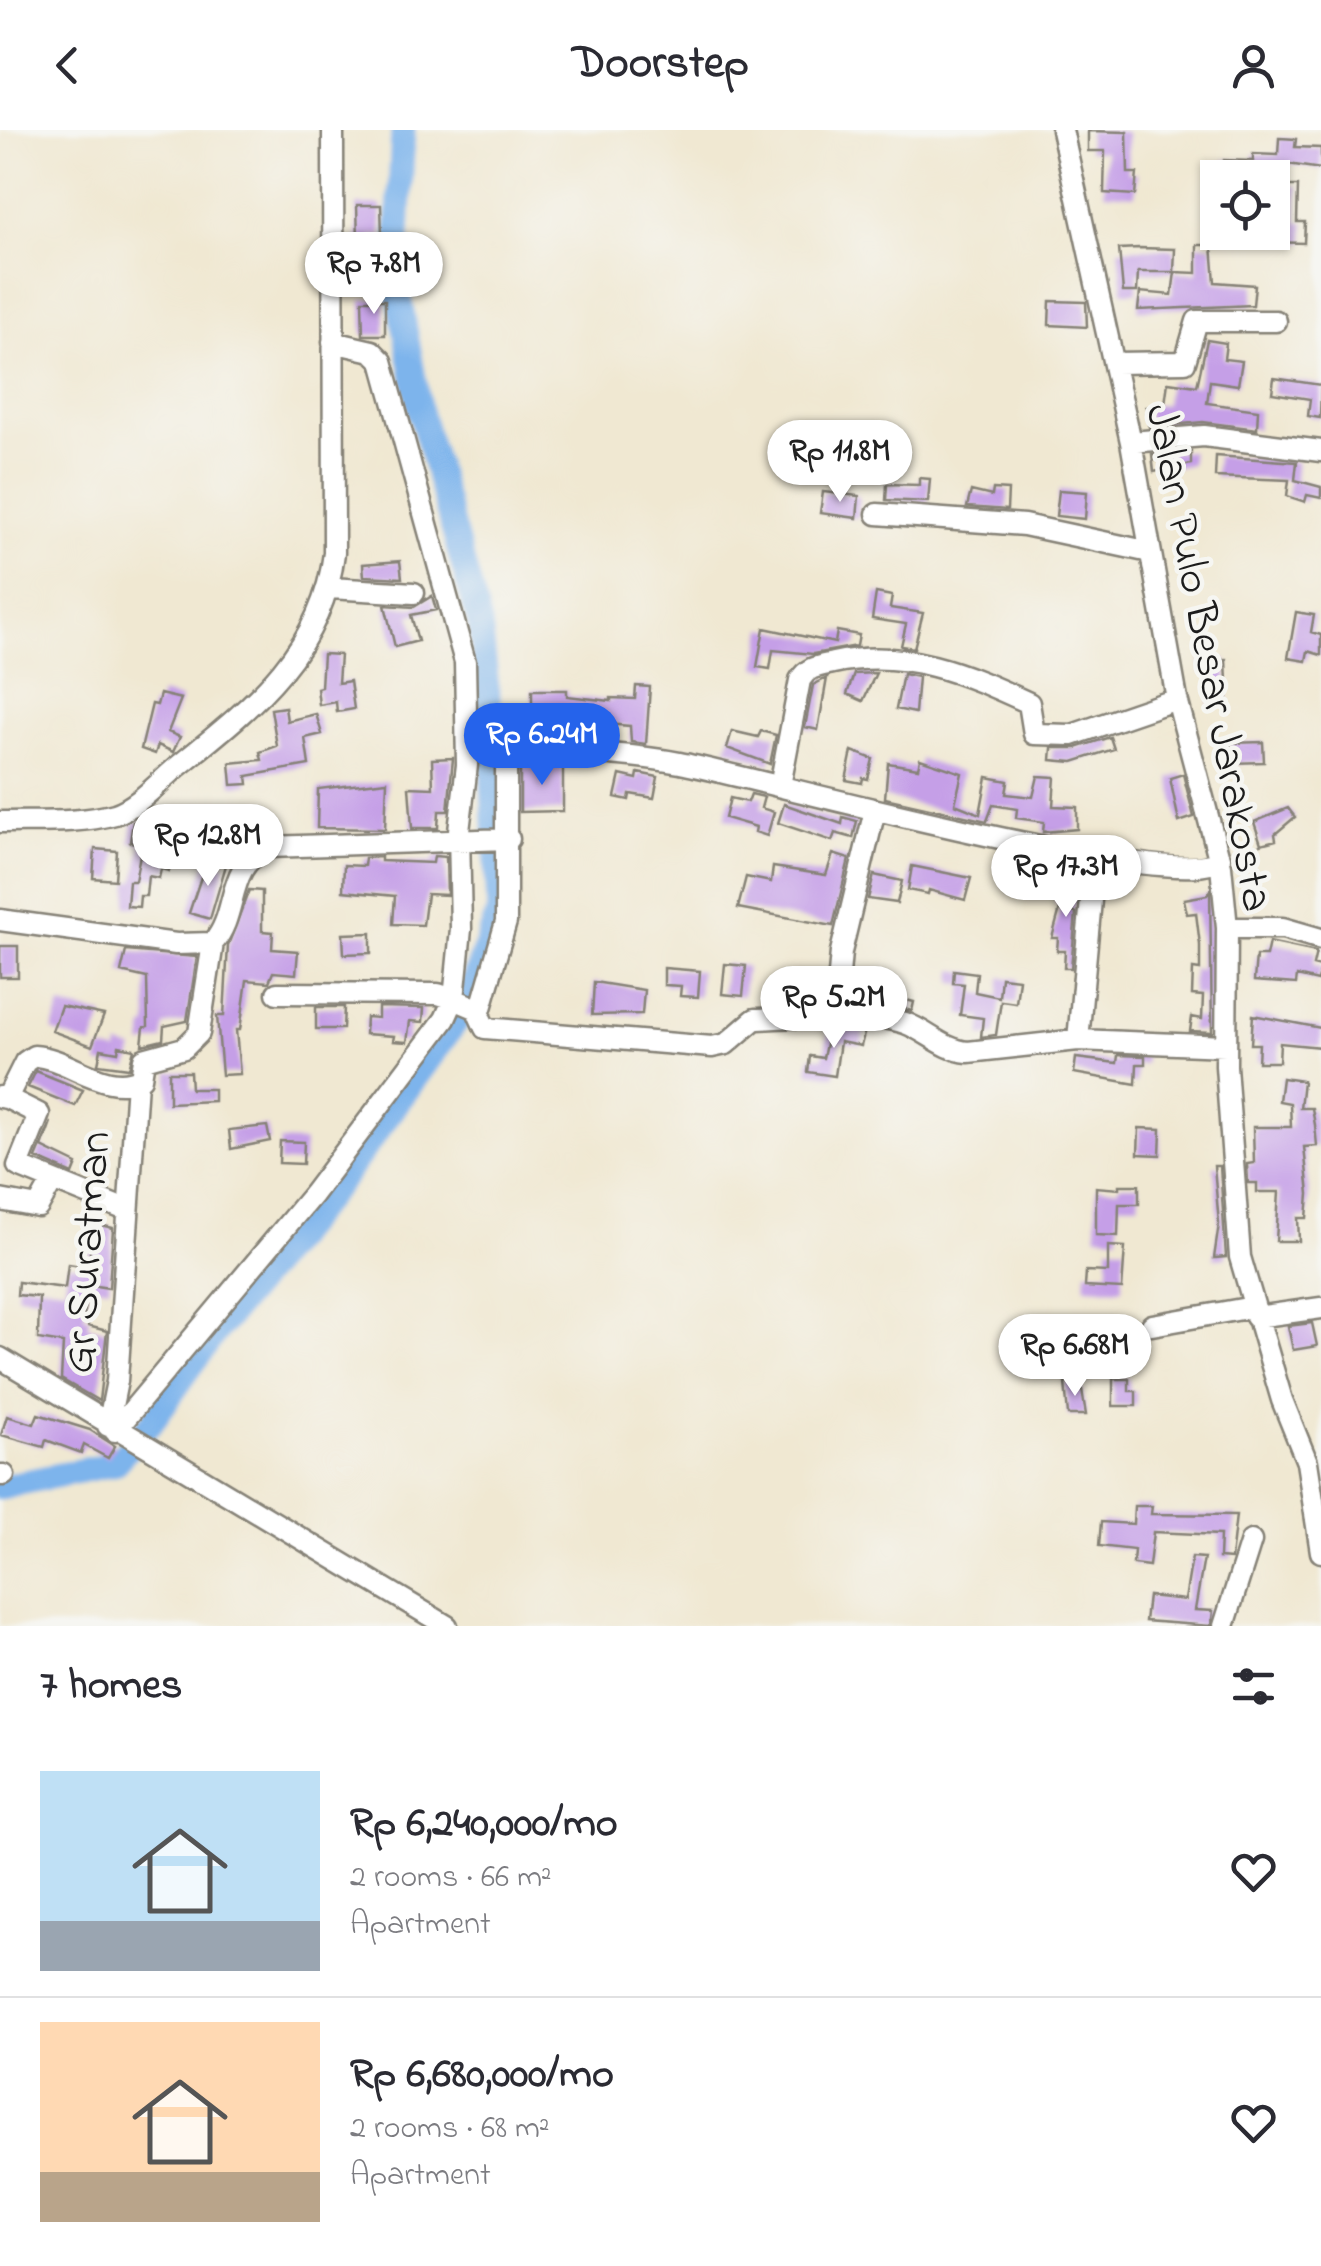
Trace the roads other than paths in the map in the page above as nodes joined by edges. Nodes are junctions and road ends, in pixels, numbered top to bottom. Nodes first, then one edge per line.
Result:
1 (334, 130) edge
2 (1062, 130) edge
3 (1276, 321) dead end
4 (332, 342) junction
5 (1114, 363) junction
6 (1131, 442) junction
7 (1321, 451) edge
8 (877, 514) dead end
9 (1150, 552) junction
10 (330, 588) junction
11 (414, 593) dead end
12 (1178, 699) junction
13 (469, 744) junction
14 (500, 746) junction
15 (780, 786) junction
16 (875, 810) junction
17 (0, 822) edge
18 (505, 839) junction
19 (468, 841) junction
20 (1095, 857) junction
21 (1220, 858) junction
22 (0, 920) edge
23 (1226, 928) junction
24 (1321, 939) edge
25 (213, 943) junction
26 (277, 993) dead end
27 (467, 1005) junction
28 (835, 1018) junction
29 (1078, 1040) junction
30 (1226, 1046) junction
31 (136, 1082) junction
32 (3, 1098) edge
33 (52, 1182) junction
34 (0, 1200) edge
35 (126, 1210) junction
36 (1321, 1308) edge
37 (1254, 1312) junction
38 (1152, 1325) dead end
39 (0, 1358) edge
40 (115, 1431) junction
41 (1314, 1462) edge
42 (1250, 1541) dead end
43 (1321, 1552) edge
44 (447, 1626) edge
45 (1224, 1626) edge

1 - 4 street
2 - 5 street, Jalan Pulo Besar Jarakosta
3 - 5 street
4 - 10 street
4 - 13 street
5 - 6 street, Jalan Pulo Besar Jarakosta
6 - 7 street
6 - 9 street, Jalan Pulo Besar Jarakosta
8 - 9 street
9 - 12 street, Jalan Pulo Besar Jarakosta
10 - 11 street
10 - 17 street
12 - 15 street
12 - 21 street, Jalan Pulo Besar Jarakosta
13 - 14 street
13 - 19 street
14 - 15 street
14 - 18 street
15 - 16 street
16 - 20 street
16 - 28 street
18 - 19 street
18 - 27 street
19 - 25 street
19 - 27 street
20 - 21 street
20 - 29 street
21 - 23 street, Jalan Pulo Besar Jarakosta
22 - 25 street
23 - 24 street
23 - 30 street, Jalan Pulo Besar Jarakosta
25 - 31 street
26 - 27 street
27 - 28 street
27 - 40 street
28 - 29 street
29 - 30 street
30 - 37 street, Jalan Pulo Besar Jarakosta
31 - 32 street
31 - 35 street, Gr Suratman
32 - 33 street
33 - 34 street
33 - 35 street
35 - 40 street, Gr Suratman
36 - 37 street
37 - 38 street
37 - 41 street, Jalan Pulo Besar Jarakosta
39 - 40 street
40 - 44 street
41 - 43 street, Jalan Pulo Besar Jarakosta
42 - 45 street

